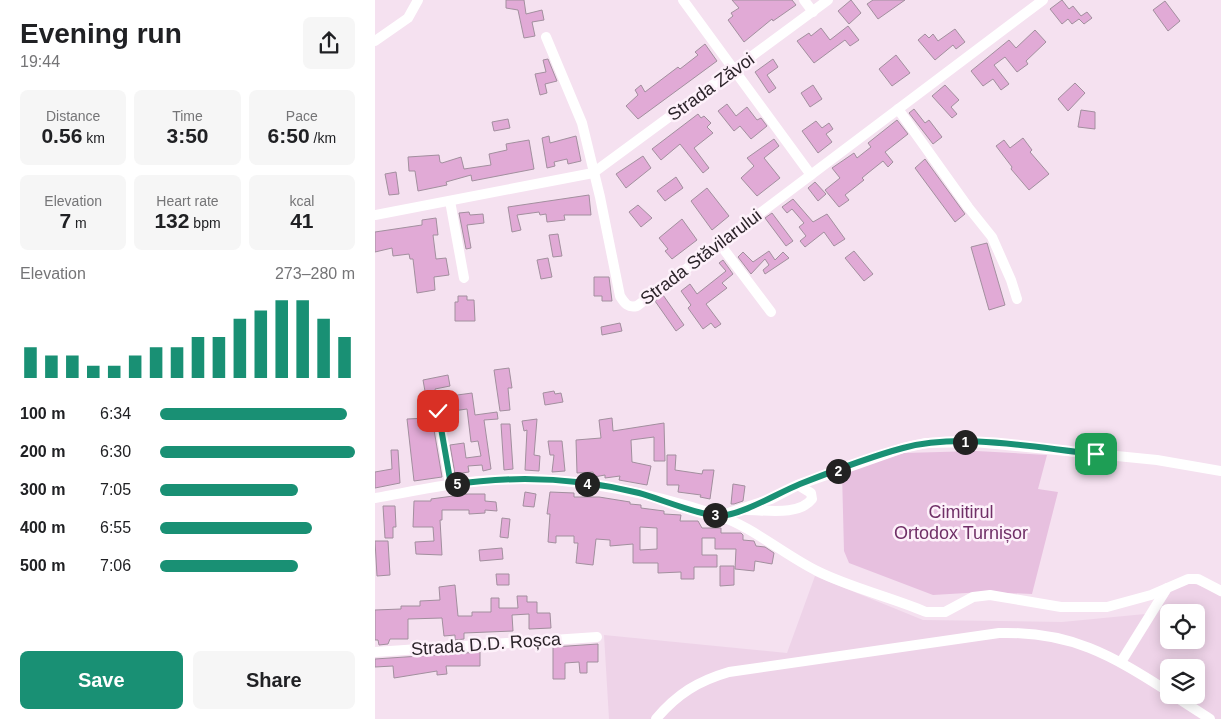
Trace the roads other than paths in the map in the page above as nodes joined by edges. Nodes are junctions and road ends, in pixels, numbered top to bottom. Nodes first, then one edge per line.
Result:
1 (418, 0) edge
2 (683, 0) edge
3 (804, 0) edge
4 (829, 0) edge
5 (1043, 0) edge
6 (813, 12) junction
7 (546, 38) dead end
8 (375, 41) edge
9 (735, 69) junction
10 (898, 109) junction
11 (593, 173) junction
12 (811, 175) junction
13 (450, 201) junction
14 (375, 216) edge
15 (719, 243) junction
16 (463, 278) dead end
17 (1017, 299) dead end
18 (771, 312) dead end
19 (438, 411) dead end
20 (1221, 471) edge
21 (451, 485) junction
22 (798, 485) junction
23 (375, 498) edge
24 (741, 510) junction
25 (719, 516) junction
26 (1167, 587) junction
27 (1221, 590) edge
28 (597, 637) dead end
29 (375, 652) edge
30 (1121, 662) junction
31 (1160, 686) edge
32 (1187, 704) edge
33 (656, 719) edge
34 (1210, 719) edge

1 - 8 street
2 - 9 street
3 - 6 street
4 - 6 street, Strada Zăvoi
5 - 10 street, Strada Stăvilarului
6 - 9 street, Strada Zăvoi
7 - 11 street
9 - 11 street, Strada Zăvoi
9 - 12 street
10 - 12 street, Strada Stăvilarului
10 - 17 street
11 - 13 street
11 - 15 street, Strada Stăvilarului
12 - 15 street, Strada Stăvilarului
13 - 14 street
13 - 16 street
15 - 18 street
19 - 21 street
20 - 22 street
21 - 23 street
21 - 25 street
22 - 24 street
22 - 24 street
24 - 25 street
25 - 26 street
26 - 27 street
26 - 30 street
28 - 29 street, Strada D.D. Roșca
30 - 31 street
30 - 33 street
32 - 34 street

